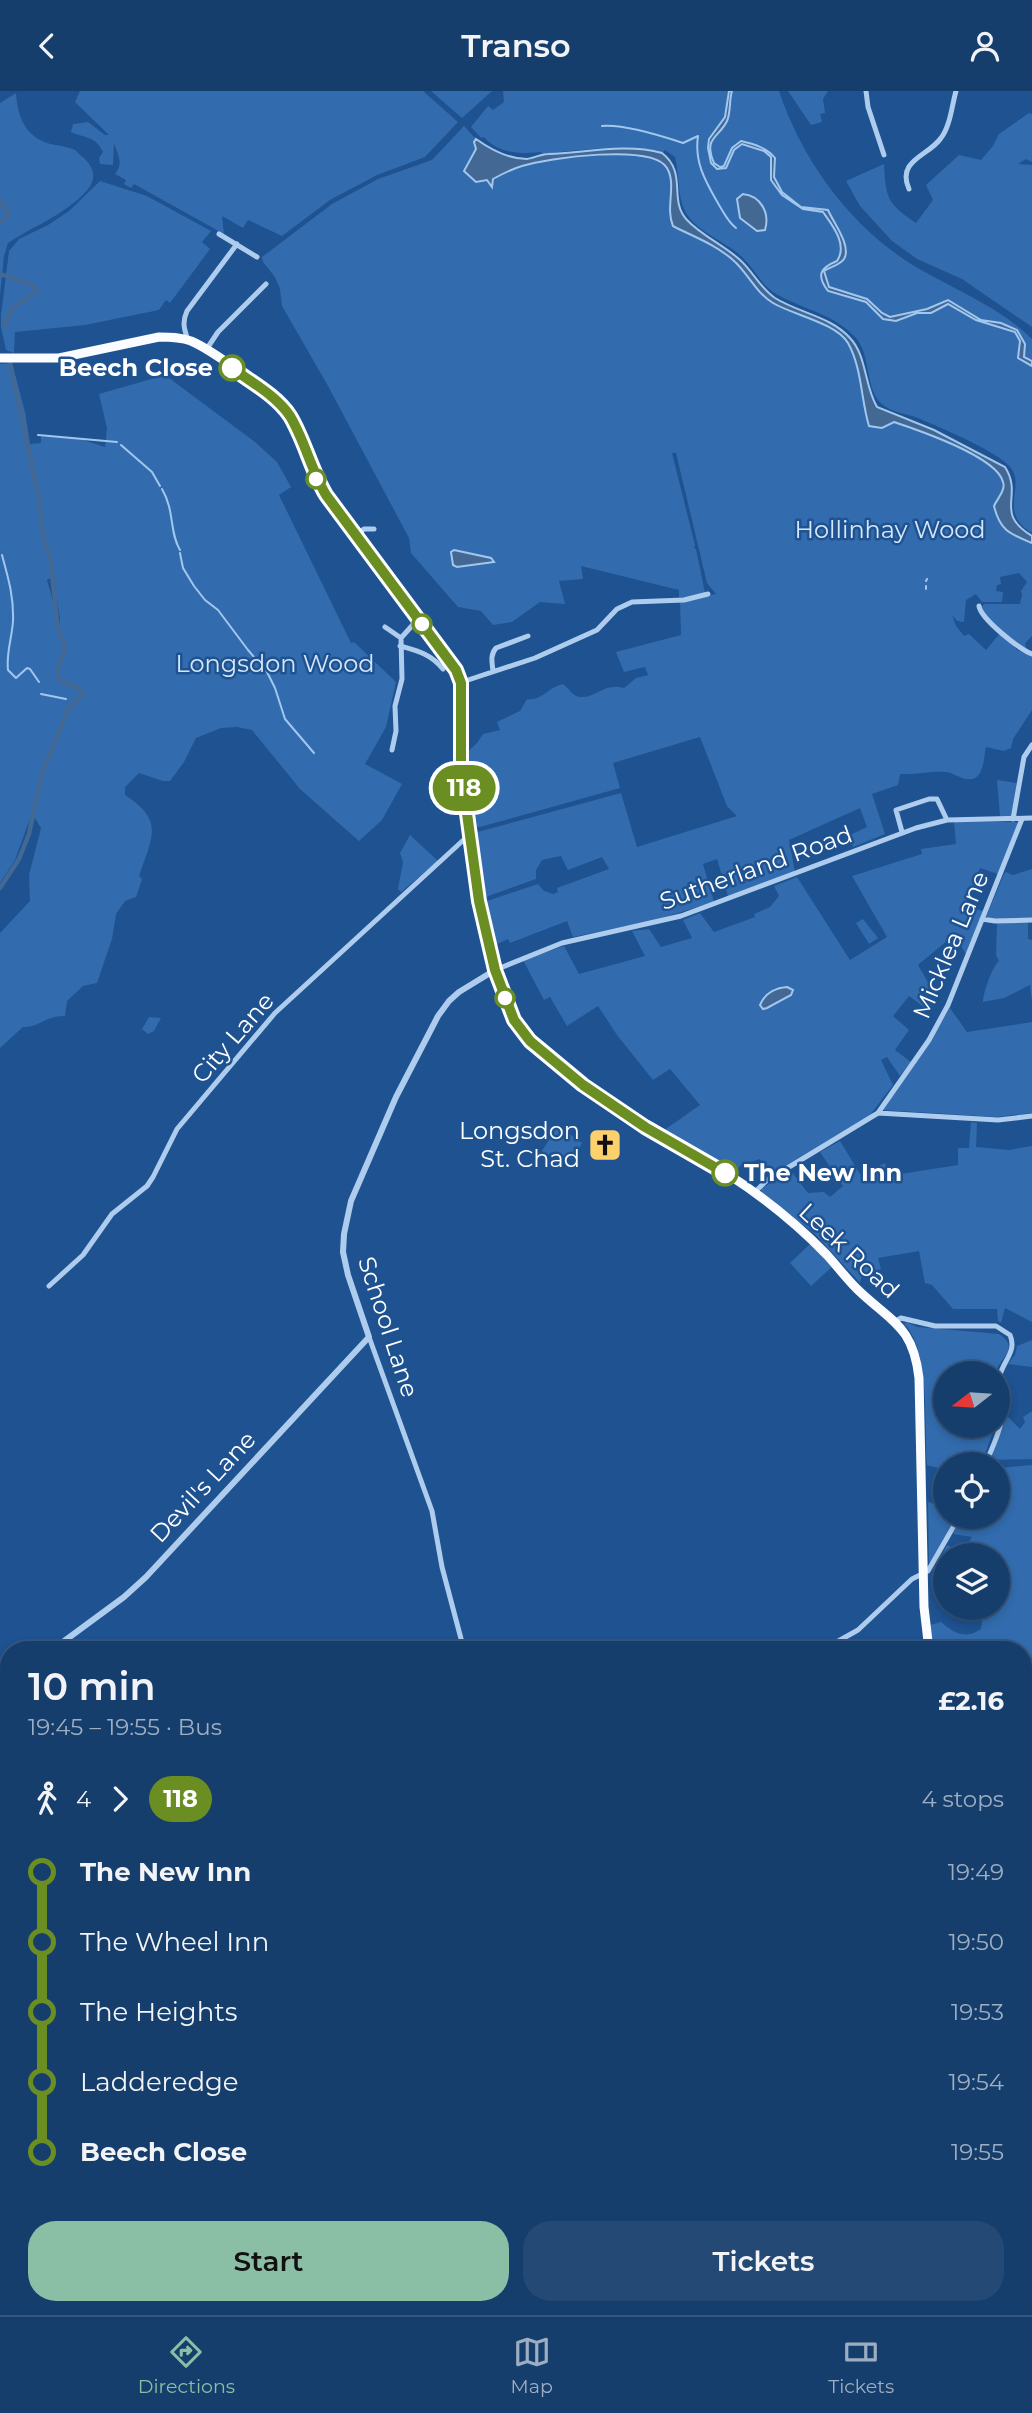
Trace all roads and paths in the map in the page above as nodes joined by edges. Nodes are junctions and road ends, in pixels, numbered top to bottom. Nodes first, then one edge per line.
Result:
1 (866, 91) edge
2 (956, 91) edge
3 (884, 155) dead end
4 (909, 189) dead end
5 (219, 233) dead end
6 (237, 243) junction
7 (257, 257) dead end
8 (266, 284) dead end
9 (188, 340) junction
10 (206, 350) junction
11 (8, 358) edge
12 (374, 529) dead end
13 (355, 537) junction
14 (708, 594) dead end
15 (979, 606) dead end
16 (418, 619) junction
17 (385, 627) dead end
18 (528, 636) dead end
19 (401, 638) junction
20 (400, 646) junction
21 (1032, 654) edge
22 (443, 669) dead end
23 (493, 671) junction
24 (461, 683) junction
25 (1032, 745) edge
26 (392, 750) dead end
27 (1032, 818) edge
28 (1013, 819) junction
29 (1022, 819) junction
30 (947, 820) junction
31 (902, 832) junction
32 (470, 834) junction
33 (982, 919) junction
34 (1032, 919) edge
35 (495, 970) junction
36 (878, 1113) junction
37 (1032, 1116) edge
38 (755, 1194) junction
39 (50, 1286) dead end
40 (896, 1321) junction
41 (369, 1337) junction
42 (990, 1452) edge
43 (953, 1529) edge
44 (923, 1573) junction
45 (64, 1641) edge
46 (462, 1641) edge
47 (838, 1641) edge
48 (928, 1641) edge

1 - 3 street
2 - 4 street
5 - 6 street
6 - 7 street
6 - 9 street
8 - 10 street
9 - 10 highway
9 - 11 highway
10 - 13 highway
12 - 13 street
13 - 16 highway
14 - 23 street
15 - 21 street
16 - 19 street
16 - 24 highway
17 - 19 street
18 - 23 street
19 - 20 street
20 - 22 street
20 - 26 street
23 - 24 street
24 - 32 highway, Leek Road
25 - 28 street
27 - 29 street, Sutherland Road
28 - 29 street, Sutherland Road
28 - 30 street, Sutherland Road
29 - 33 street, Micklea Lane
30 - 31 street, Sutherland Road
30 - 31 street
31 - 35 street, Sutherland Road
32 - 35 highway, Leek Road
32 - 39 street, City Lane
33 - 34 street
33 - 36 street, Micklea Lane
35 - 38 highway, Leek Road
35 - 41 street, School Lane
36 - 37 street
36 - 38 street
38 - 40 highway, Leek Road
40 - 42 street
40 - 44 highway, Leek Road
41 - 45 street, Devil's Lane
41 - 46 street, School Lane
43 - 44 street
44 - 47 street
44 - 48 highway, Leek Road

